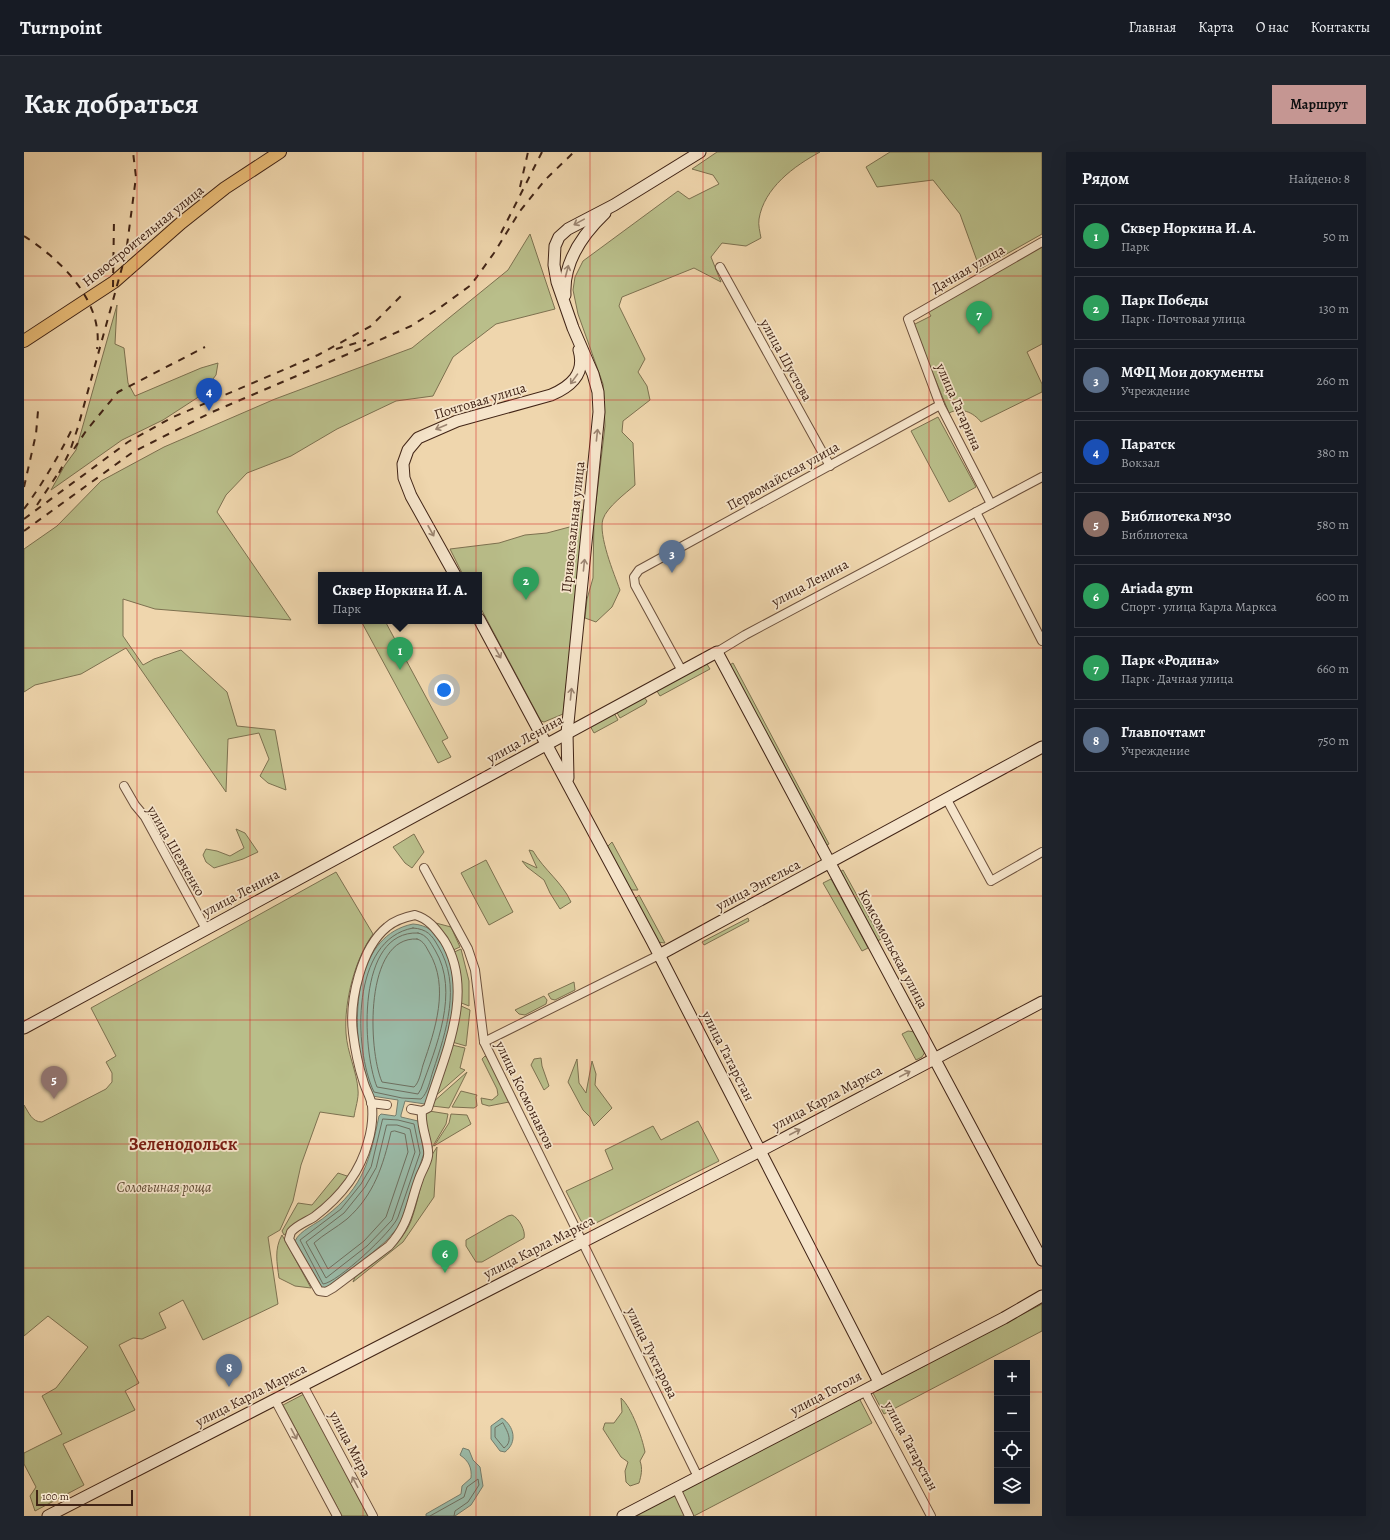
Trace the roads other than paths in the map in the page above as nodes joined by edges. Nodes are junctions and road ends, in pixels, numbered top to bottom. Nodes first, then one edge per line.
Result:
1 (280, 152) edge
2 (700, 152) edge
3 (614, 205) junction
4 (1042, 242) edge
5 (720, 267) dead end
6 (566, 309) junction
7 (908, 319) joint
8 (573, 328) junction
9 (24, 341) edge
10 (940, 405) junction
11 (830, 466) junction
12 (1042, 477) edge
13 (991, 504) junction
14 (976, 512) junction
15 (453, 572) edge
16 (482, 624) edge
17 (1042, 641) edge
18 (717, 652) junction
19 (682, 671) junction
20 (567, 733) junction
21 (547, 744) junction
22 (1042, 747) edge
23 (568, 783) junction
24 (124, 786) dead end
25 (946, 798) junction
26 (1042, 852) edge
27 (829, 863) junction
28 (424, 868) dead end
29 (206, 929) junction
30 (659, 955) junction
31 (1042, 1002) edge
32 (24, 1028) edge
33 (484, 1042) junction
34 (935, 1058) junction
35 (371, 1103) junction
36 (386, 1105) dead end
37 (411, 1109) dead end
38 (422, 1111) junction
39 (760, 1151) junction
40 (583, 1242) junction
41 (1042, 1260) edge
42 (1042, 1296) edge
43 (879, 1382) junction
44 (303, 1385) junction
45 (864, 1390) junction
46 (275, 1400) junction
47 (698, 1477) junction
48 (676, 1488) junction
49 (48, 1516) edge
50 (337, 1516) edge
51 (373, 1516) edge
52 (623, 1516) edge
53 (689, 1516) edge
54 (931, 1516) edge

1 - 9 main road, Новостроительная улица
2 - 3 street
6 -> 3 street
3 -> 6 street
4 - 7 street, Дачная улица
5 - 11 street, улица Шустова
6 - 8 street
7 - 10 street, улица Гагарина
8 -> 15 street, Почтовая улица
20 -> 8 street, Привокзальная улица
10 - 11 street, Первомайская улица
10 - 13 street, улица Гагарина
11 - 19 street, Первомайская улица
12 - 13 street, улица Ленина
13 - 14 street, улица Ленина
14 - 17 street
14 - 18 street, улица Ленина
16 -> 21 street
18 - 19 street, улица Ленина
18 - 27 street, Комсомольская улица
19 - 20 street, улица Ленина
20 - 21 street, улица Ленина
20 - 23 street, Привокзальная улица
21 - 23 street, улица Татарстан
21 - 29 street, улица Ленина
22 - 25 street, улица Энгельса
23 - 30 street, улица Татарстан
24 - 29 street, улица Шевченко
25 - 26 street
25 - 27 street, улица Энгельса
27 - 30 street, улица Энгельса
27 - 34 street, Комсомольская улица
28 - 33 street, улица Космонавтов
29 - 32 street, улица Ленина
30 - 33 street, улица Энгельса
30 - 39 street, улица Татарстан
31 - 34 street, улица Карла Маркса
33 - 40 street, улица Космонавтов
39 -> 34 street, улица Карла Маркса
34 - 41 street, Комсомольская улица
35 - 36 street
35 - 38 street
35 - 38 street
37 - 38 street
39 - 40 street, улица Карла Маркса
39 - 43 street, улица Татарстан
40 - 44 street, улица Карла Маркса
40 - 47 street, улица Туктарова
42 - 43 street, улица Гоголя
43 - 45 street, улица Гоголя
44 - 46 street, улица Карла Маркса
51 -> 44 street, улица Мира
45 - 47 street, улица Гоголя
45 - 54 street, улица Татарстан
46 - 49 street, улица Карла Маркса
46 -> 50 street
47 - 48 street, улица Гоголя
48 - 52 street, улица Гоголя
48 - 53 street

